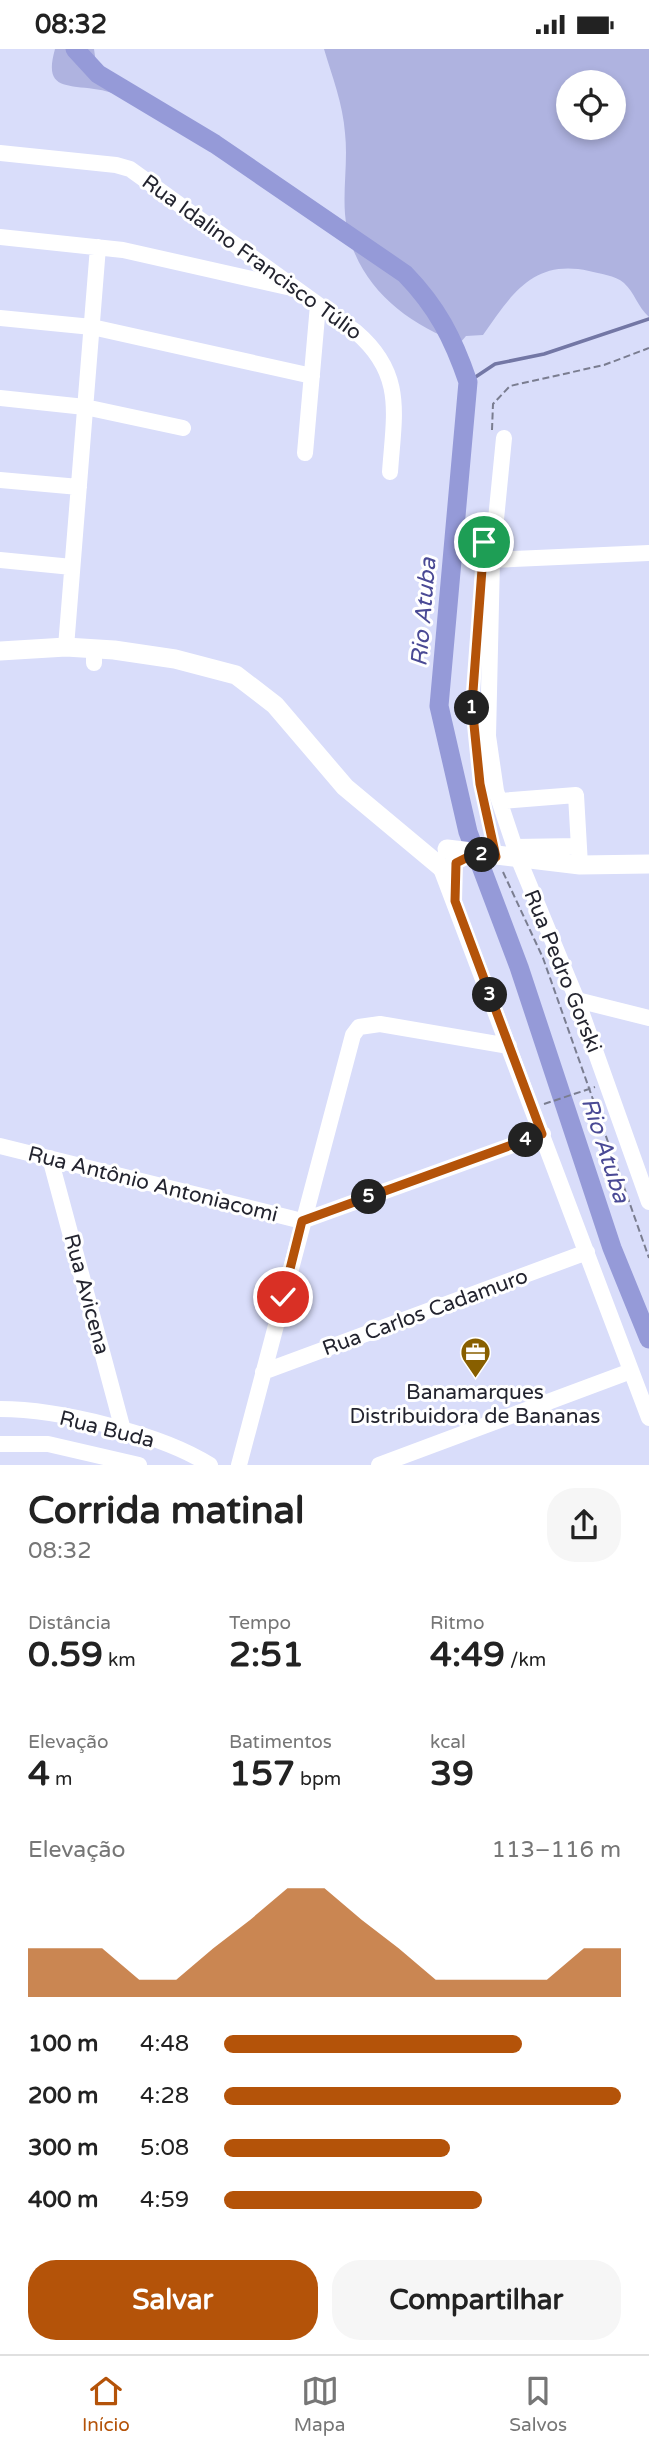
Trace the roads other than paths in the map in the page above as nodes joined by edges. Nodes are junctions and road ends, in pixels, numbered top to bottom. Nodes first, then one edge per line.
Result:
1 (0, 153) edge
2 (0, 237) edge
3 (99, 247) junction
4 (294, 289) junction
5 (317, 305) junction
6 (0, 318) edge
7 (92, 327) junction
8 (312, 376) junction
9 (0, 398) edge
10 (85, 407) junction
11 (183, 428) dead end
12 (498, 438) road end
13 (305, 453) dead end
14 (390, 473) dead end
15 (0, 479) edge
16 (79, 487) junction
17 (649, 553) edge
18 (0, 560) edge
19 (492, 560) junction
20 (72, 567) junction
21 (66, 647) junction
22 (0, 651) edge
23 (500, 801) junction
24 (516, 853) junction
25 (579, 855) junction
26 (451, 859) junction
27 (649, 864) edge
28 (577, 1000) junction
29 (649, 1018) edge
30 (509, 1046) junction
31 (542, 1134) junction
32 (0, 1146) edge
33 (50, 1158) junction
34 (642, 1166) edge
35 (649, 1202) edge
36 (302, 1221) junction
37 (587, 1252) junction
38 (631, 1371) junction
39 (263, 1373) junction
40 (0, 1409) edge
41 (649, 1419) edge
42 (123, 1430) junction
43 (0, 1444) edge
44 (139, 1465) edge
45 (210, 1465) edge
46 (239, 1465) edge
47 (379, 1465) edge

1 - 4 street, Rua Idalino Francisco Túlio
2 - 3 street
3 - 4 street
3 - 7 street
4 - 5 street, Rua Idalino Francisco Túlio
5 - 8 street
5 - 14 street, Rua Idalino Francisco Túlio
6 - 7 street
7 - 8 street
7 - 10 street
8 - 13 street
9 - 10 street
10 - 11 street
10 - 16 street
12 - 19 street, Rua Pedro Gorski
15 - 16 street
16 - 20 street
17 - 19 street
18 - 20 street
19 - 23 street, Rua Pedro Gorski
20 - 21 street
21 - 22 main road
21 - 26 main road
23 - 24 street, Rua Pedro Gorski
23 - 25 street
24 - 25 main road
24 - 26 main road
24 - 28 street, Rua Pedro Gorski
25 - 27 main road
26 - 30 street
28 - 29 street
28 - 34 street, Rua Pedro Gorski
30 - 31 street
30 - 36 street
31 - 36 street, Rua Antônio Antoniacomi
31 - 37 street
32 - 33 street, Rua Antônio Antoniacomi
33 - 36 street, Rua Antônio Antoniacomi
33 - 42 street, Rua Avicena
34 - 35 street, Rua Pedro Gorski
36 - 39 street
37 - 38 street
37 - 39 street, Rua Carlos Cadamuro
38 - 41 street
38 - 47 street
39 - 46 street
40 - 42 street, Rua Buda
42 - 45 street, Rua Buda
43 - 44 street, Rua Buda

